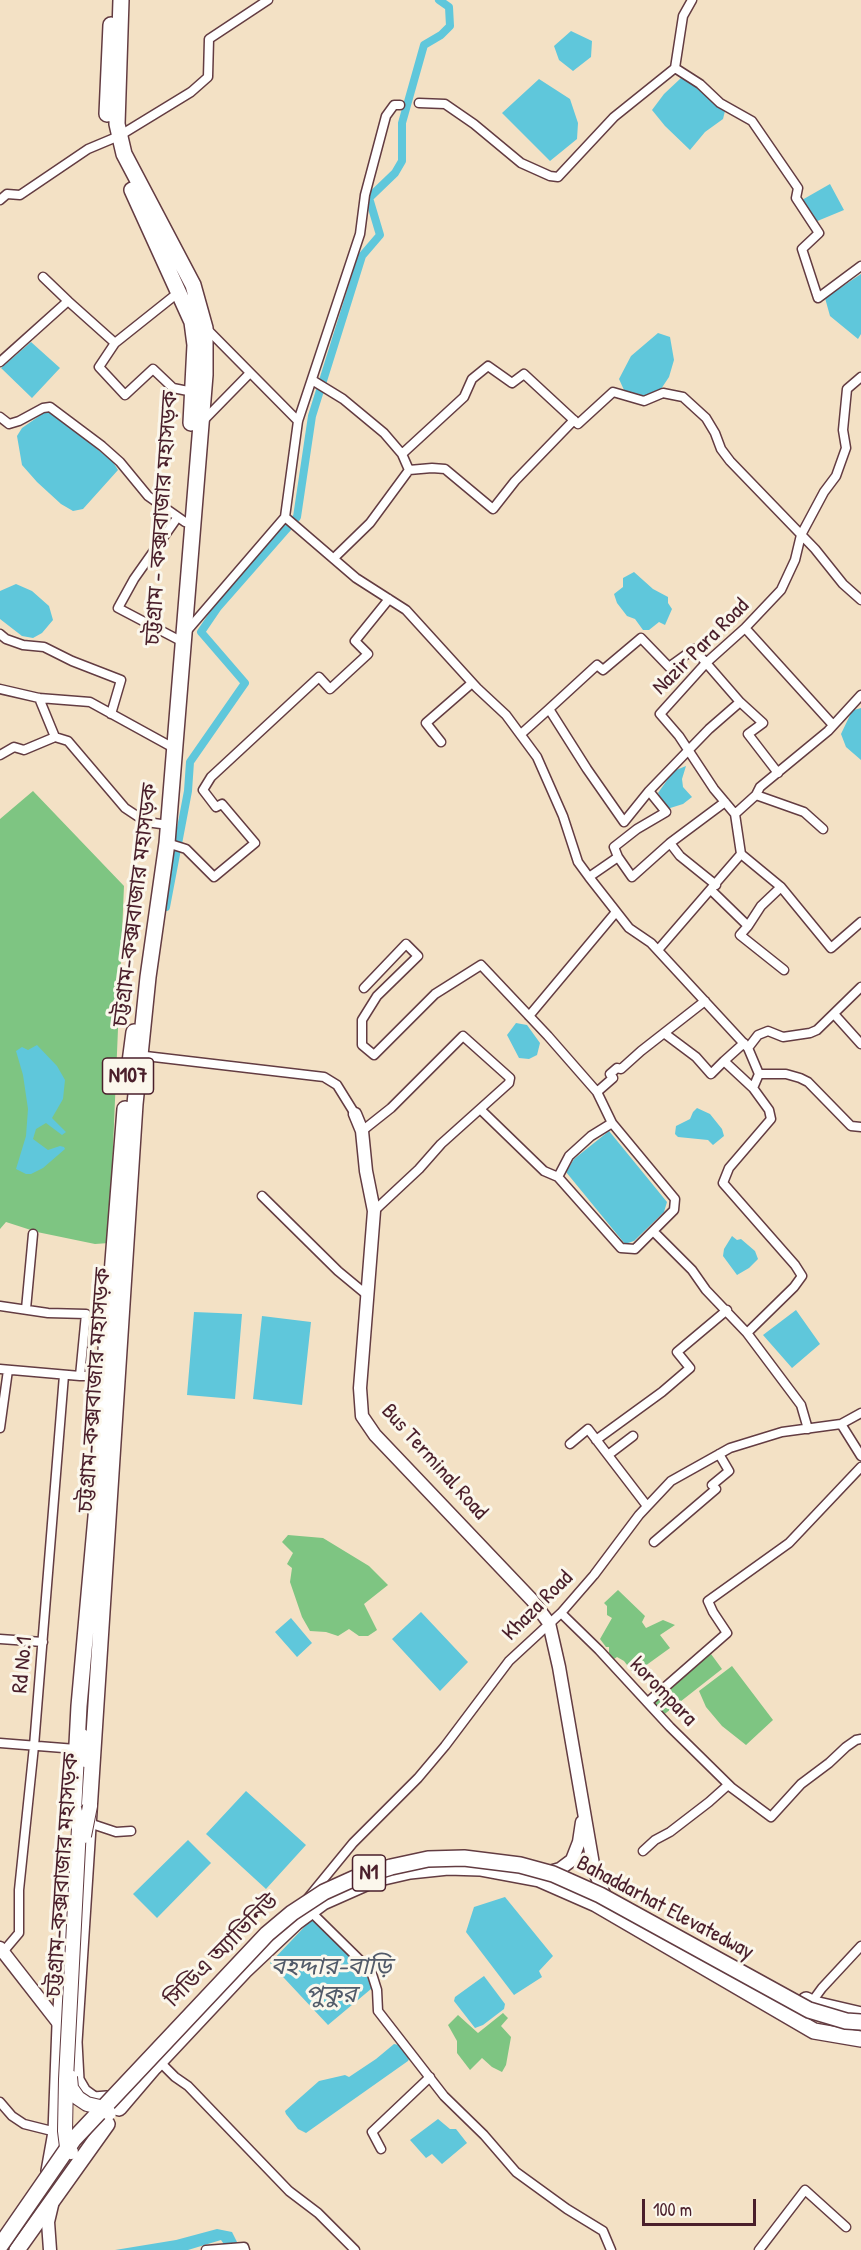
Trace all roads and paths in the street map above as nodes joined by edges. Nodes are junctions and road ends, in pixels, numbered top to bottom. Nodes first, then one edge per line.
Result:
1 (112, 0) edge
2 (121, 0) edge
3 (268, 0) edge
4 (692, 0) edge
5 (675, 68) junction
6 (418, 103) dead end
7 (400, 105) dead end
8 (115, 138) junction
9 (0, 200) edge
10 (861, 266) edge
11 (43, 277) dead end
12 (179, 292) junction
13 (68, 301) junction
14 (205, 328) junction
15 (115, 343) junction
16 (0, 362) edge
17 (250, 373) junction
18 (861, 377) edge
19 (312, 380) junction
20 (193, 392) junction
21 (0, 417) edge
22 (574, 420) junction
23 (201, 422) junction
24 (298, 422) junction
25 (402, 454) junction
26 (409, 470) junction
27 (285, 517) junction
28 (181, 520) junction
29 (801, 535) junction
30 (334, 558) junction
31 (389, 599) junction
32 (861, 600) edge
33 (745, 628) junction
34 (0, 634) edge
35 (180, 637) junction
36 (706, 663) junction
37 (472, 683) junction
38 (0, 689) edge
39 (861, 695) edge
40 (39, 698) junction
41 (740, 702) junction
42 (549, 710) junction
43 (111, 714) junction
44 (833, 724) junction
45 (521, 734) junction
46 (55, 737) junction
47 (441, 742) dead end
48 (170, 746) junction
49 (688, 751) junction
50 (0, 755) edge
51 (778, 773) junction
52 (649, 791) junction
53 (756, 795) junction
54 (725, 802) junction
55 (735, 814) junction
56 (161, 824) junction
57 (823, 829) dead end
58 (167, 843) junction
59 (670, 843) junction
60 (741, 854) junction
61 (618, 857) junction
62 (589, 878) junction
63 (781, 887) junction
64 (714, 888) junction
65 (616, 912) junction
66 (861, 922) edge
67 (748, 926) junction
68 (658, 950) junction
69 (784, 970) dead end
70 (861, 987) edge
71 (364, 988) dead end
72 (705, 1001) junction
73 (834, 1014) junction
74 (530, 1017) junction
75 (664, 1033) junction
76 (861, 1044) edge
77 (746, 1046) junction
78 (136, 1055) junction
79 (724, 1061) junction
80 (759, 1074) junction
81 (753, 1088) junction
82 (597, 1092) junction
83 (480, 1109) junction
84 (355, 1114) joint
85 (612, 1122) junction
86 (861, 1127) edge
87 (362, 1131) junction
88 (558, 1177) junction
89 (262, 1196) dead end
90 (374, 1211) junction
91 (654, 1232) junction
92 (33, 1234) dead end
93 (367, 1294) junction
94 (0, 1306) edge
95 (26, 1310) junction
96 (727, 1310) junction
97 (747, 1333) junction
98 (4, 1370) edge
99 (64, 1375) junction
100 (80, 1376) junction
101 (111, 1376) junction
102 (861, 1413) edge
103 (841, 1424) junction
104 (0, 1428) edge
105 (808, 1429) junction
106 (633, 1436) dead end
107 (596, 1440) junction
108 (570, 1444) dead end
109 (719, 1454) junction
110 (608, 1455) junction
111 (861, 1456) edge
112 (861, 1467) edge
113 (647, 1506) junction
114 (654, 1542) dead end
115 (561, 1613) junction
116 (549, 1623) junction
117 (0, 1639) edge
118 (43, 1642) junction
119 (648, 1702) junction
120 (95, 1710) junction
121 (79, 1711) junction
122 (859, 1742) edge
123 (0, 1743) edge
124 (34, 1746) junction
125 (76, 1749) junction
126 (728, 1785) junction
127 (740, 1794) dead end
128 (90, 1806) junction
129 (74, 1808) junction
130 (585, 1809) junction
131 (89, 1823) junction
132 (131, 1831) dead end
133 (644, 1851) dead end
134 (542, 1875) junction
135 (609, 1903) junction
136 (307, 1907) junction
137 (278, 1924) junction
138 (861, 1946) edge
139 (1, 1950) edge
140 (811, 2003) junction
141 (861, 2015) edge
142 (861, 2022) edge
143 (60, 2025) junction
144 (861, 2030) edge
145 (861, 2039) edge
146 (156, 2058) junction
147 (431, 2079) junction
148 (0, 2102) edge
149 (107, 2111) junction
150 (56, 2132) junction
151 (381, 2149) dead end
152 (70, 2150) junction
153 (49, 2171) junction
154 (57, 2193) junction
155 (846, 2227) dead end
156 (0, 2239) edge
157 (0, 2246) edge
158 (245, 2248) edge
159 (6, 2250) edge
160 (17, 2250) edge
161 (50, 2250) edge
162 (206, 2250) edge
163 (355, 2250) edge
164 (612, 2250) edge
165 (759, 2250) edge

1 - 8 highway, চট্টগ্রাম - কক্সবাজার মহাসড়ক / N107
2 - 8 highway, চট্টগ্রাম-কক্সবাজার মহাসড়ক / N107
3 - 8 street
4 - 5 street
5 - 6 street
5 - 10 street
7 - 19 street
8 - 9 street
8 - 12 highway, চট্টগ্রাম - কক্সবাজার মহাসড়ক / N107
8 - 14 highway, চট্টগ্রাম-কক্সবাজার মহাসড়ক / N107
11 - 13 street
12 - 15 street
12 - 20 highway, চট্টগ্রাম - কক্সবাজার মহাসড়ক / N107
13 - 15 street
13 - 16 street
14 - 17 street
14 - 23 highway, চট্টগ্রাম-কক্সবাজার মহাসড়ক / N107
15 - 20 street
17 - 23 street
17 - 24 street
18 - 29 street, Nazir Para Road
19 - 24 street
19 - 25 street
20 - 28 highway, চট্টগ্রাম - কক্সবাজার মহাসড়ক / N107
21 - 28 street
22 - 25 street
22 - 26 street
22 - 29 street
23 - 35 highway, চট্টগ্রাম-কক্সবাজার মহাসড়ক / N107
24 - 27 street
25 - 26 street
26 - 30 street
27 - 30 street
27 - 35 street
28 - 35 highway, চট্টগ্রাম - কক্সবাজার মহাসড়ক / N107
28 - 35 street
29 - 32 street
29 - 33 street, Nazir Para Road
30 - 31 street
31 - 37 street
31 - 58 street
33 - 36 street, Nazir Para Road
33 - 44 street
34 - 43 street
35 - 48 highway, চট্টগ্রাম - কক্সবাজার মহাসড়ক / N107
35 - 58 highway, চট্টগ্রাম-কক্সবাজার মহাসড়ক / N107
36 - 41 street
36 - 42 street
36 - 49 street, Nazir Para Road
37 - 45 street
37 - 47 street
38 - 40 street
39 - 44 street
40 - 43 street
40 - 46 street
41 - 49 street
41 - 51 street
42 - 45 street
42 - 52 street
43 - 48 street
44 - 51 street
45 - 62 street
46 - 50 street
46 - 56 street
48 - 56 highway, চট্টগ্রাম - কক্সবাজার মহাসড়ক / N107
49 - 52 street
49 - 54 street, Nazir Para Road
51 - 53 street
52 - 61 street
53 - 55 street
53 - 57 street
54 - 55 street, Nazir Para Road
54 - 59 street
55 - 60 street
56 - 78 highway, চট্টগ্রাম - কক্সবাজার মহাসড়ক / N107
58 - 78 highway, চট্টগ্রাম-কক্সবাজার মহাসড়ক / N107
59 - 61 street
59 - 64 street
60 - 63 street
60 - 64 street
61 - 62 street
62 - 65 street
63 - 66 street
63 - 67 street
64 - 67 street
64 - 68 street
65 - 68 street
65 - 74 street
67 - 69 street
68 - 72 street
70 - 73 street
71 - 74 street
72 - 75 street
72 - 77 street
73 - 76 street
73 - 77 street
74 - 82 street
75 - 79 street
75 - 82 street
77 - 79 street
77 - 80 street
78 - 84 street
78 - 101 highway, চট্টগ্রাম-কক্সবাজার মহাসড়ক / N107
79 - 81 street
80 - 81 street
80 - 86 street
81 - 97 street
82 - 85 street
83 - 87 street
83 - 88 street
83 - 90 street
84 - 87 main road, Bus Terminal Road
85 - 88 street
85 - 91 street
87 - 90 main road, Bus Terminal Road
88 - 91 street
89 - 93 street
90 - 93 main road, Bus Terminal Road
91 - 96 street
92 - 95 street
93 - 116 main road, Bus Terminal Road
94 - 95 street
95 - 100 street
96 - 97 street
96 - 107 street
97 - 105 street
98 - 99 street
98 - 104 street
99 - 100 street
99 - 118 street, Rd No.1
100 - 101 street
101 - 120 highway, চট্টগ্রাম-কক্সবাজার মহাসড়ক / N107
101 - 121 highway, N107
102 - 103 street, Khaza Road
103 - 105 street, Khaza Road
103 - 111 street
105 - 109 street, Khaza Road
106 - 110 street
107 - 108 street
107 - 110 street
109 - 113 street, Khaza Road
109 - 114 street
110 - 113 street
112 - 119 street
113 - 115 street, Khaza Road
115 - 116 street, Khaza Road
115 - 119 street, korompara
116 - 130 main road, Bus Terminal Road
116 - 136 street, Khaza Road
117 - 118 street
118 - 124 street, Rd No.1
119 - 126 street, korompara
120 - 121 main road
120 - 128 highway, চট্টগ্রাম-কক্সবাজার মহাসড়ক / N107
121 - 125 highway, N107
122 - 126 street
123 - 124 street
124 - 125 street
124 - 139 street, Rd No.1
125 - 129 highway, N107
126 - 127 street, korompara
126 - 133 street
128 - 131 highway, চট্টগ্রাম-কক্সবাজার মহাসড়ক / N107
128 - 149 main road, bridge
129 - 143 highway, N107
129 - 152 main road, bridge
130 - 134 main road, Bus Terminal Road
130 - 135 main road, Bus Terminal Road
131 - 132 street
131 - 149 highway, চট্টগ্রাম-কক্সবাজার মহাসড়ক / N107
134 - 135 highway, সিডিএ অ্যাভিনিউ / N1
134 - 136 highway, সিডিএ অ্যাভিনিউ / N1
135 - 140 highway, সিডিএ অ্যাভিনিউ / N1
136 - 137 highway, সিডিএ অ্যাভিনিউ / N1
136 - 145 highway, সিডিএ অ্যাভিনিউ / N1
136 - 146 highway, সিডিএ অ্যাভিনিউ / N1
136 - 147 street
137 - 142 highway, Bahaddarhat Elevatedway / N1, bridge
137 - 146 highway, সিডিএ অ্যাভিনিউ / N1
137 - 149 highway, Bahaddarhat Elevatedway / N1, bridge
138 - 140 street
139 - 143 main road
140 - 141 highway, সিডিএ অ্যাভিনিউ / N1
143 - 150 highway, N107
144 - 149 highway, Bahaddarhat Elevatedway / N1
146 - 149 highway, সিডিএ অ্যাভিনিউ / N1
146 - 163 street
147 - 151 street
147 - 164 street
148 - 150 street
149 - 152 highway, Bahaddarhat Elevatedway / N1, bridge
149 - 153 highway, সিডিএ অ্যাভিনিউ / N1
149 - 154 highway, সিডিএ অ্যাভিনিউ / N1
150 - 153 highway, N107
152 - 157 highway, Bahaddarhat Elevatedway / N1, bridge
152 - 159 highway, Bahaddarhat Elevatedway / N1
153 - 156 highway, সিডিএ অ্যাভিনিউ / N1
154 - 160 highway, সিডিএ অ্যাভিনিউ / N1
154 - 161 main road
155 - 165 street
158 - 162 street

